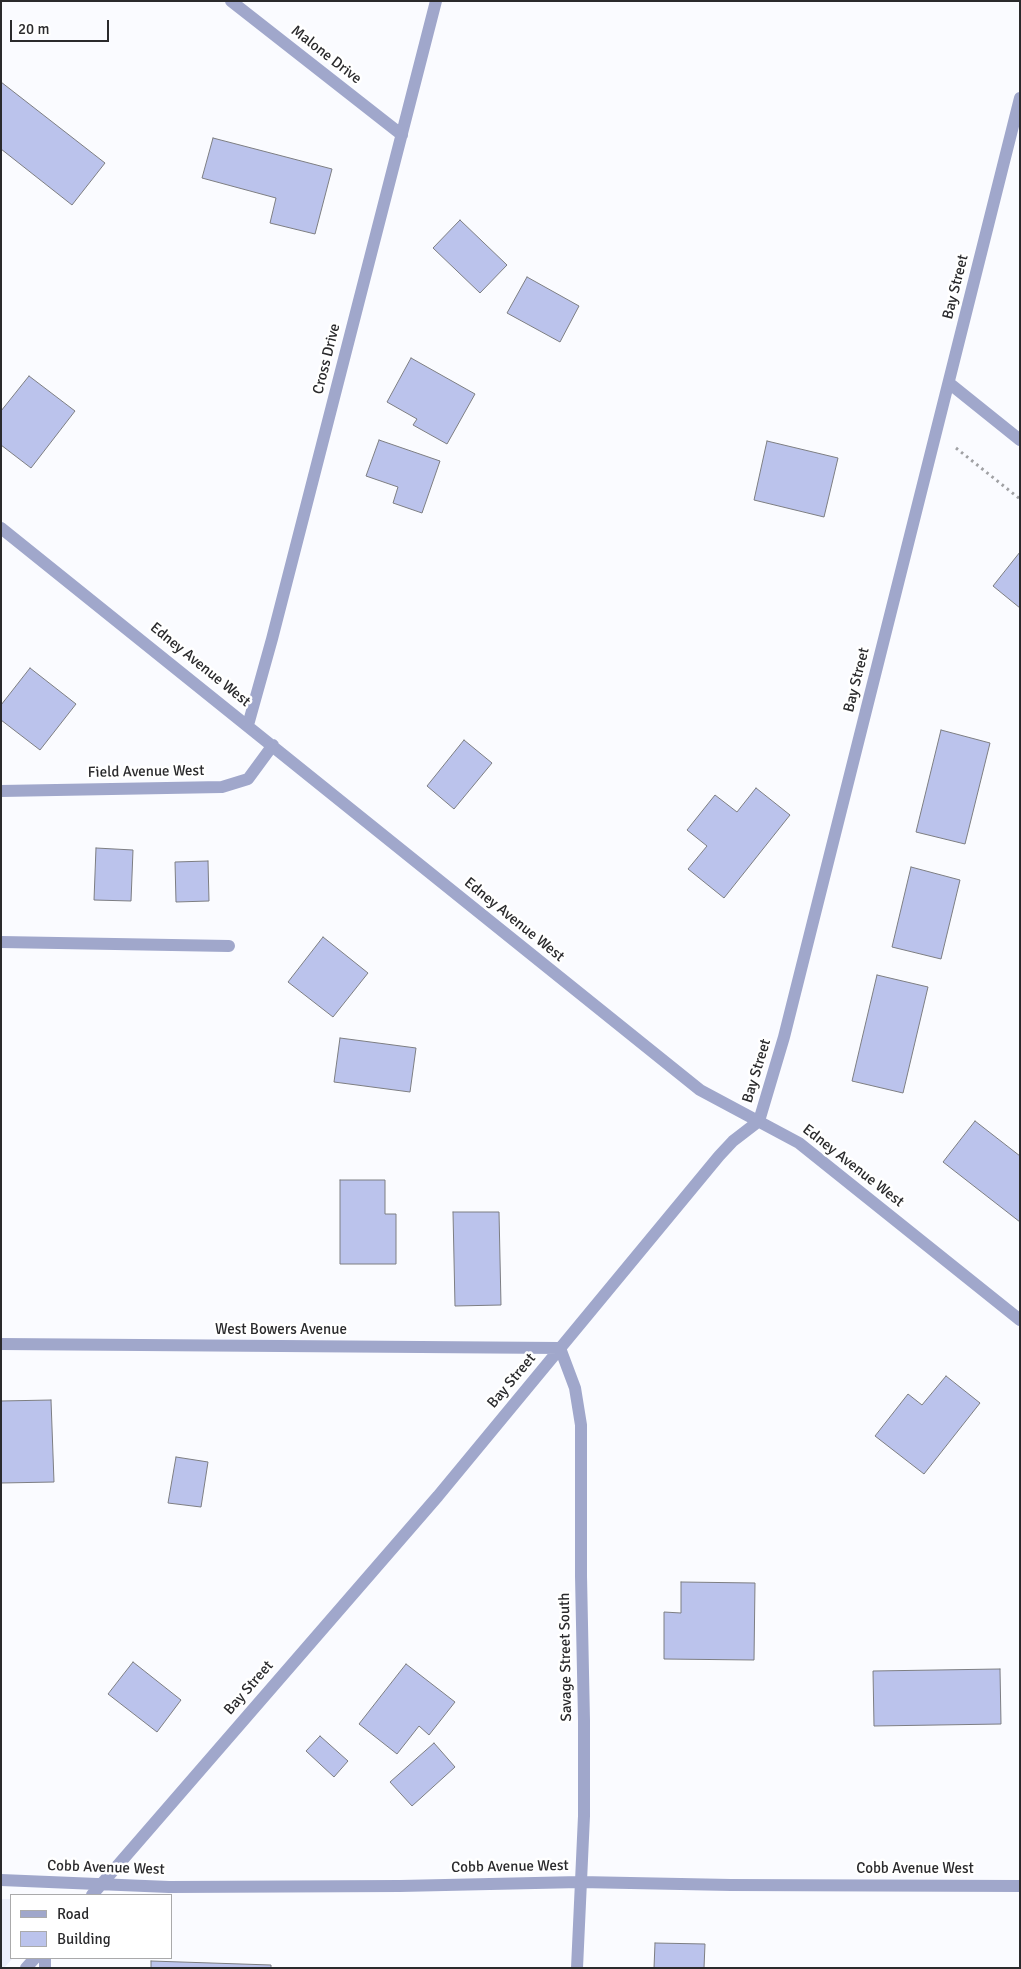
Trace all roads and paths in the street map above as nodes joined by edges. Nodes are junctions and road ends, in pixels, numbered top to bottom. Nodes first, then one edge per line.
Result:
1 (230, 1) edge
2 (436, 1) edge
3 (1020, 98) edge
4 (402, 134) junction
5 (949, 383) junction
6 (936, 432) junction
7 (1020, 440) edge
8 (1020, 499) edge
9 (1, 528) edge
10 (248, 725) junction
11 (273, 745) junction
12 (1, 791) edge
13 (1, 942) edge
14 (229, 946) dead end
15 (759, 1121) junction
16 (1020, 1320) edge
17 (1, 1344) edge
18 (560, 1348) junction
19 (1, 1880) edge
20 (580, 1882) junction
21 (103, 1884) junction
22 (1020, 1886) edge
23 (93, 1894) edge
24 (577, 1968) edge

1 - 4 street, Malone Drive
2 - 4 street, Cross Drive
3 - 5 street, Bay Street
4 - 10 street, Cross Drive
5 - 6 street, Bay Street
5 - 7 street
6 - 8 path
6 - 15 street, Bay Street
9 - 10 street, Edney Avenue West
10 - 11 street, Edney Avenue West
11 - 12 street, Field Avenue West
11 - 15 street, Edney Avenue West
13 - 14 street
15 - 16 street, Edney Avenue West
15 - 18 street, Bay Street
17 - 18 street, West Bowers Avenue
18 - 20 street, Savage Street South
18 - 21 street, Bay Street
19 - 21 street, Cobb Avenue West
20 - 21 street, Cobb Avenue West
20 - 22 street, Cobb Avenue West
20 - 24 street, Savage Street South
21 - 23 street, Bay Street

